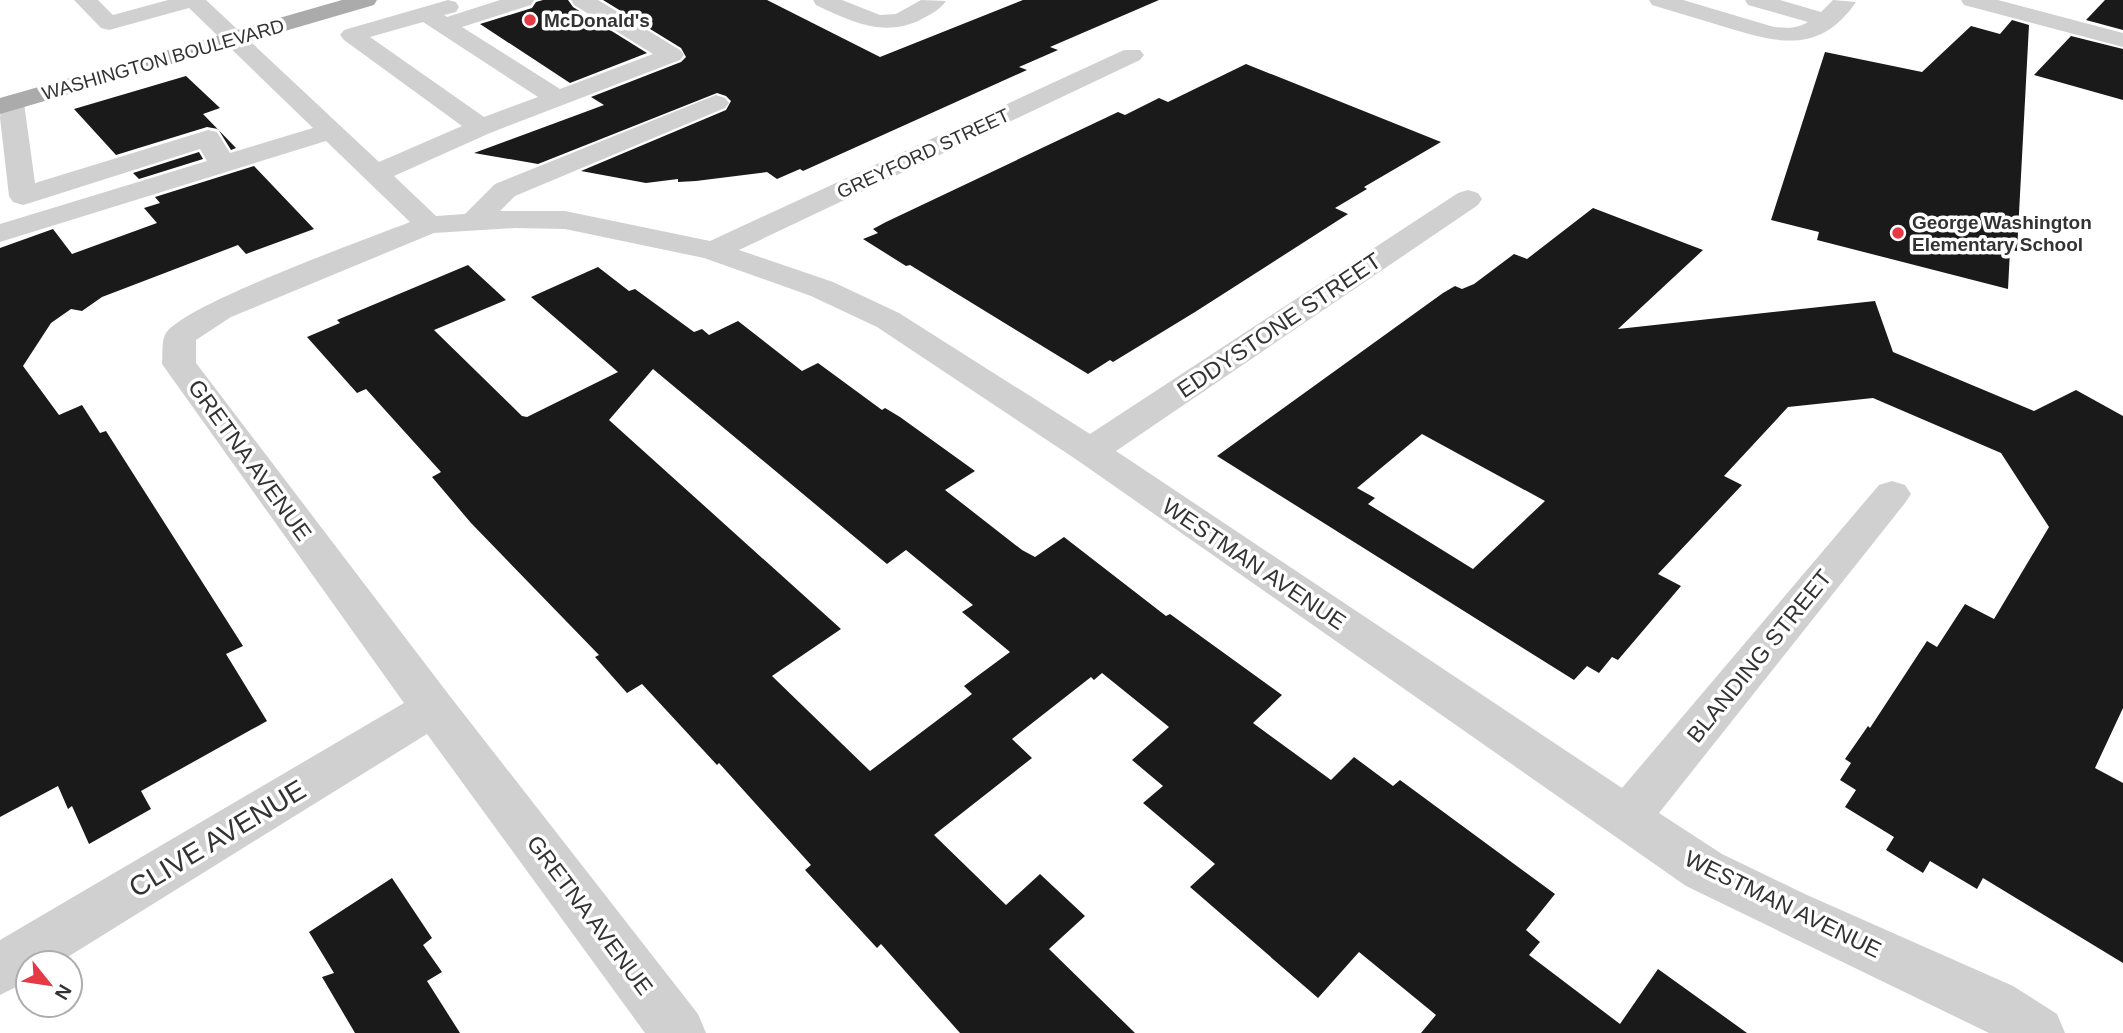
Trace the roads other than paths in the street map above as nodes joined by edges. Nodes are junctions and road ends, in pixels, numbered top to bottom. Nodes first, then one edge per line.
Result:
1 (85, 0) edge
2 (290, 0) edge
3 (366, 0) edge
4 (451, 0) edge
5 (523, 0) edge
6 (582, 0) edge
7 (824, 0) edge
8 (932, 0) edge
9 (1660, 0) edge
10 (1756, 0) edge
11 (1844, 0) edge
12 (1972, 0) edge
13 (209, 15) edge
14 (435, 19) junction
15 (1825, 20) junction
16 (2123, 40) edge
17 (102, 53) dead end
18 (1132, 55) dead end
19 (557, 98) junction
20 (716, 103) dead end
21 (5, 104) edge
22 (481, 127) junction
23 (331, 131) junction
24 (222, 164) junction
25 (376, 174) junction
26 (1468, 199) dead end
27 (473, 222) junction
28 (429, 225) junction
29 (0, 233) edge
30 (713, 251) junction
31 (1090, 451) junction
32 (1892, 494) dead end
33 (433, 708) junction
34 (1626, 818) junction
35 (0, 969) edge
36 (679, 1033) edge
37 (2038, 1033) edge

1 - 13 street
2 - 13 main road, WASHINGTON BOULEVARD
3 - 13 main road, WASHINGTON BOULEVARD
4 - 14 street
5 - 14 street
6 - 19 street
7 - 8 street
9 - 15 street
10 - 15 street
11 - 15 street
12 - 16 street
13 - 17 main road, WASHINGTON BOULEVARD
13 - 21 main road, WASHINGTON BOULEVARD
13 - 23 street
14 - 19 street
14 - 22 street
18 - 30 street, GREYFORD STREET
19 - 22 street
20 - 27 street
21 - 24 street
22 - 25 street
23 - 24 street
23 - 25 street
24 - 29 street
25 - 28 street
26 - 31 street, EDDYSTONE STREET
27 - 28 street, WESTMAN AVENUE
27 - 30 street, WESTMAN AVENUE
28 - 33 street, GRETNA AVENUE
30 - 31 street, WESTMAN AVENUE
31 - 34 street, WESTMAN AVENUE
32 - 34 street, BLANDING STREET
33 - 35 street, CLIVE AVENUE
33 - 36 street, GRETNA AVENUE
34 - 37 street, WESTMAN AVENUE

